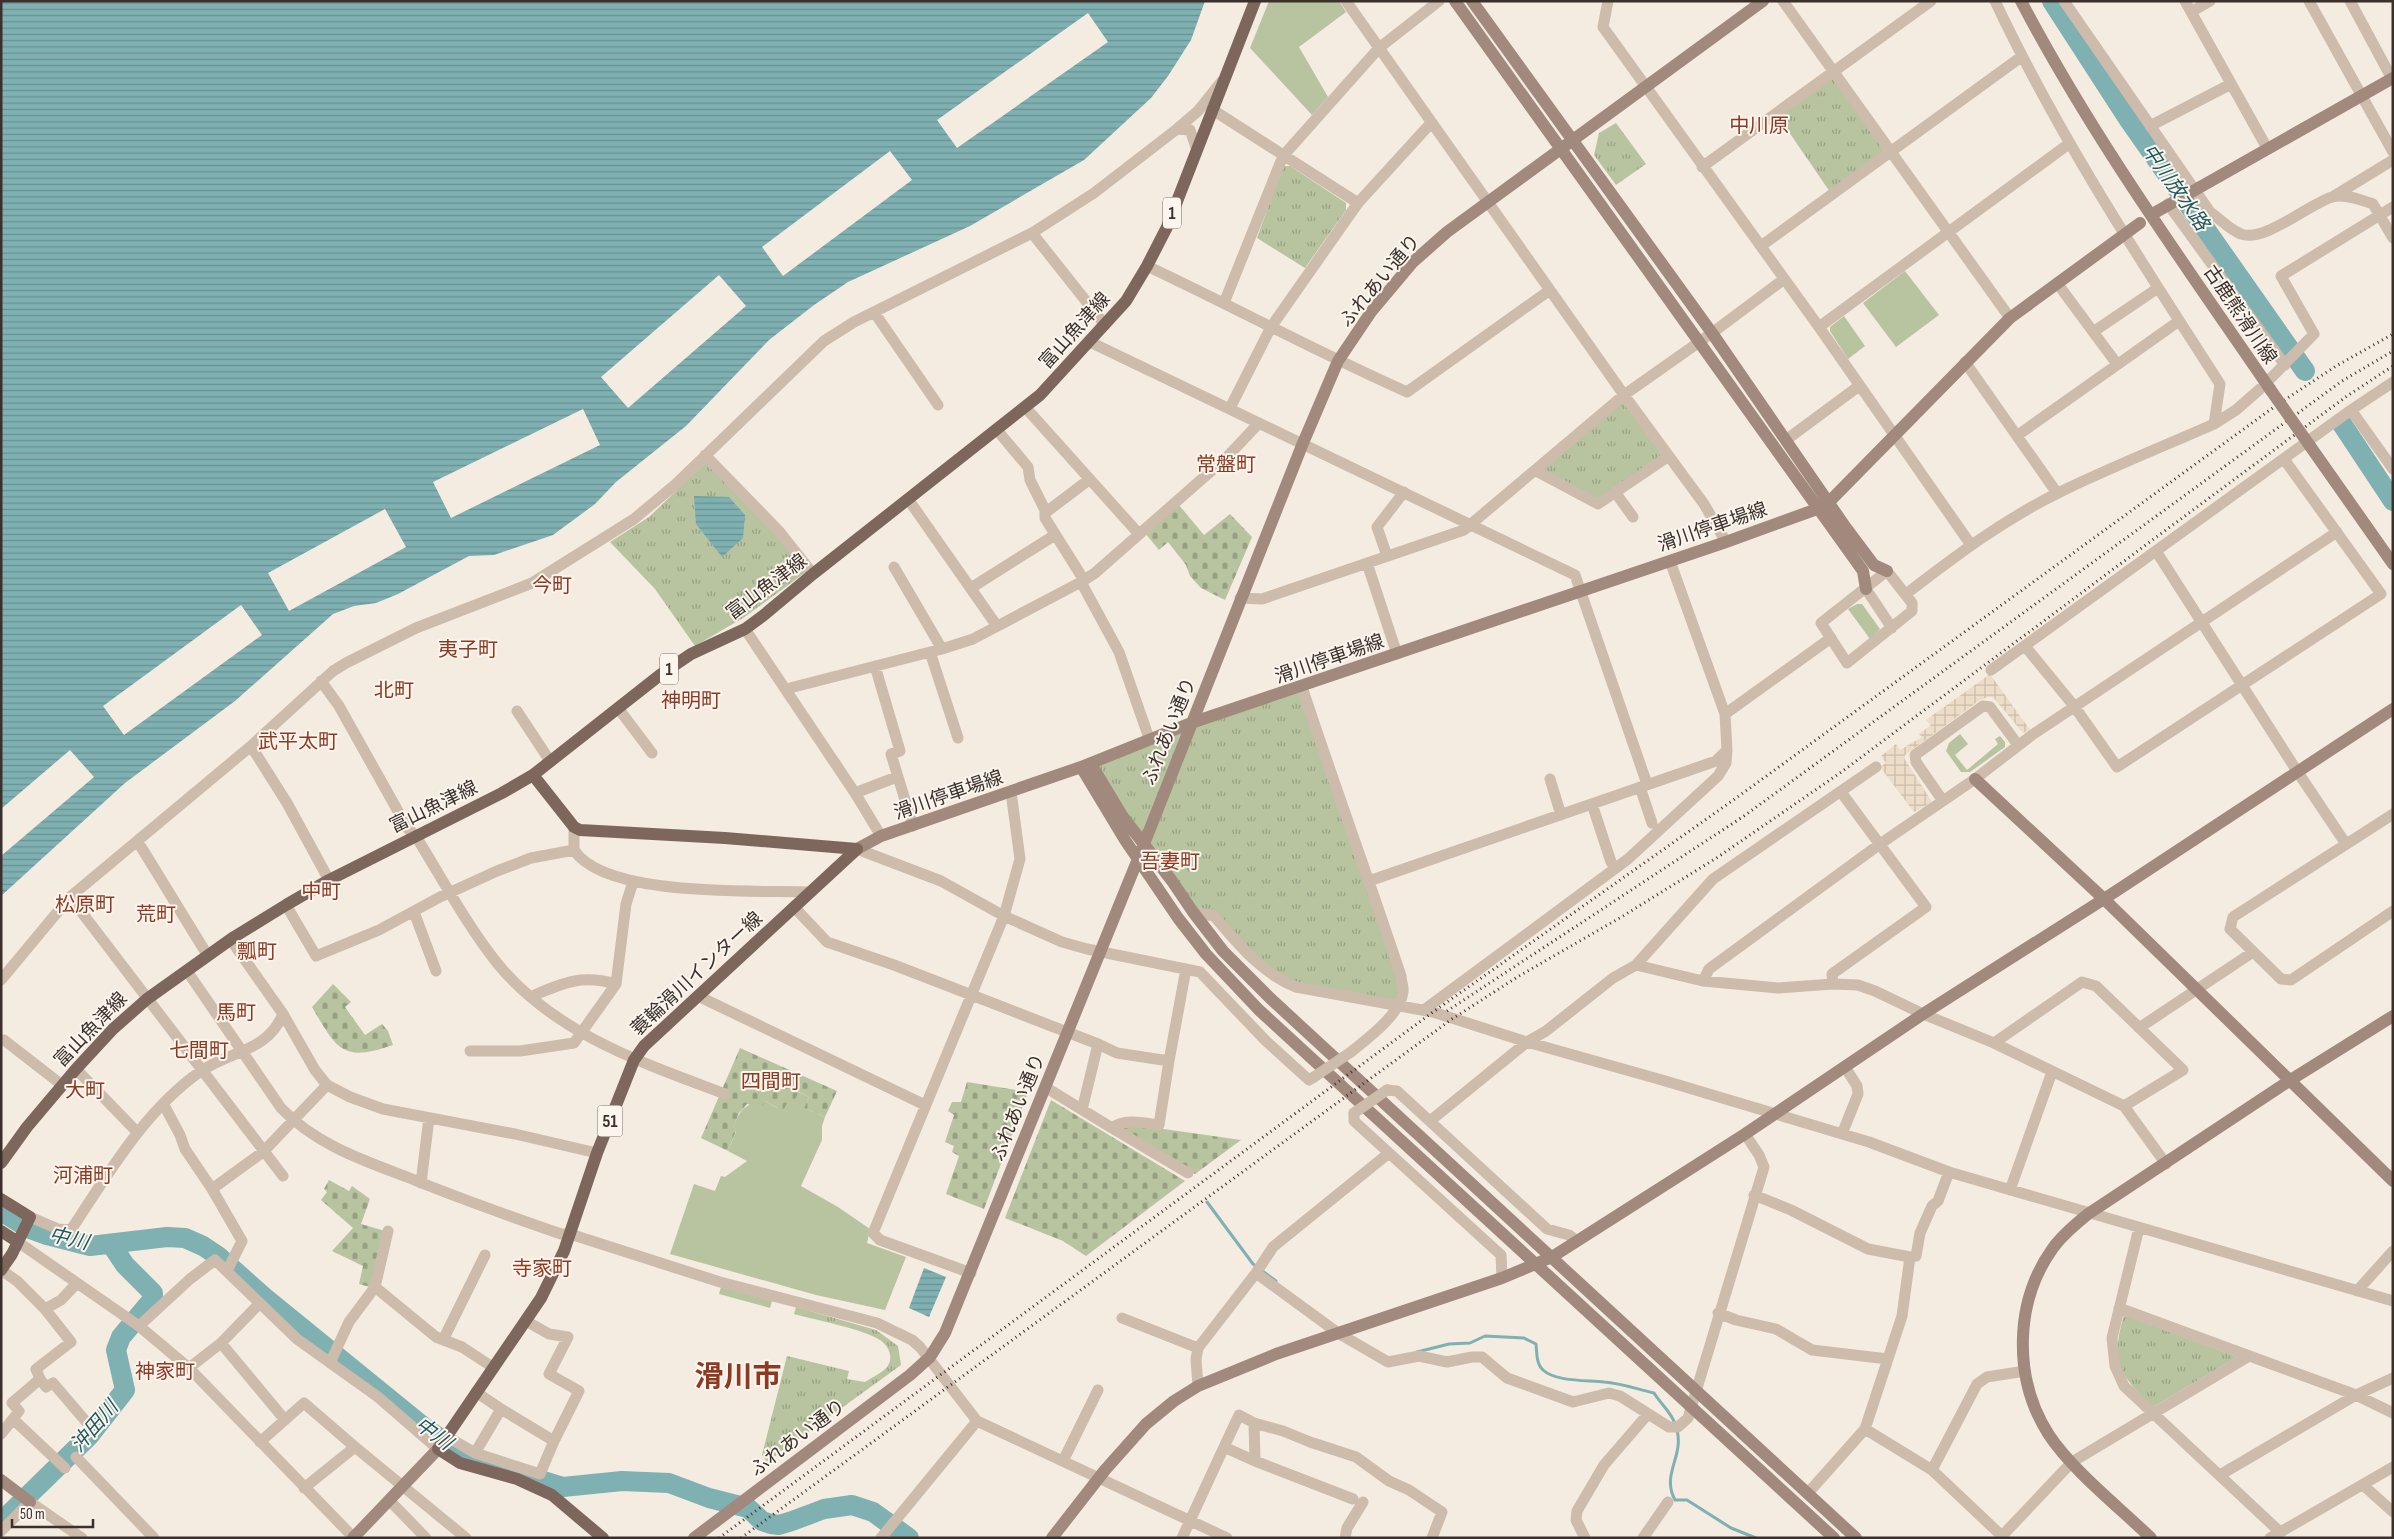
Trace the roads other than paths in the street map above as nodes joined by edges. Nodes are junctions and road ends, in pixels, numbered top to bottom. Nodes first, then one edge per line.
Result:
1 (1255, 1) edge
2 (1346, 1) edge
3 (1439, 1) edge
4 (1455, 1) edge
5 (1472, 1) edge
6 (1608, 1) edge
7 (1763, 1) edge
8 (1783, 1) edge
9 (1931, 1) edge
10 (1995, 1) edge
11 (2021, 1) edge
12 (2064, 1) edge
13 (2185, 1) edge
14 (2210, 1) edge
15 (2309, 1) edge
16 (2350, 1) edge
17 (2191, 12) junction
18 (1379, 48) junction
19 (2021, 57) junction
20 (1834, 71) junction
21 (2392, 78) edge
22 (1223, 80) junction
23 (2231, 84) junction
24 (1646, 86) junction
25 (2362, 95) junction
26 (1213, 110) junction
27 (1431, 123) junction
28 (2150, 126) junction
29 (1177, 129) junction
30 (1572, 140) junction
31 (2070, 143) junction
32 (1560, 148) junction
33 (2267, 148) junction
34 (1197, 150) junction
35 (1892, 151) junction
36 (2393, 152) edge
37 (1283, 156) junction
38 (2393, 160) edge
39 (1702, 167) junction
40 (2194, 190) junction
41 (2334, 196) junction
42 (1487, 200) junction
43 (1358, 203) junction
44 (2171, 203) junction
45 (2393, 207) edge
46 (2156, 212) dead end
47 (2379, 214) junction
48 (2140, 223) dead end
49 (1948, 232) junction
50 (2124, 233) junction
51 (1032, 234) junction
52 (2393, 238) edge
53 (1761, 246) junction
54 (1147, 266) junction
55 (1783, 280) junction
56 (2058, 282) junction
57 (2158, 288) junction
58 (1550, 290) junction
59 (1224, 303) junction
60 (874, 312) junction
61 (2010, 318) junction
62 (2179, 321) junction
63 (1105, 325) junction
64 (1271, 327) junction
65 (1819, 327) junction
66 (2093, 332) junction
67 (1712, 333) junction
68 (1700, 341) junction
69 (1090, 342) junction
70 (1338, 361) junction
71 (1965, 362) junction
72 (2286, 363) junction
73 (2117, 364) junction
74 (2393, 382) edge
75 (2267, 385) junction
76 (1859, 386) junction
77 (1624, 395) junction
78 (938, 406) dead end
79 (1025, 407) junction
80 (1230, 408) junction
81 (2351, 410) junction
82 (1258, 424) junction
83 (2214, 424) junction
84 (997, 430) junction
85 (2018, 435) junction
86 (1894, 436) junction
87 (1786, 440) junction
88 (1303, 443) junction
89 (705, 454) junction
90 (1669, 456) junction
91 (2284, 458) junction
92 (2393, 469) edge
93 (1536, 471) junction
94 (1090, 480) junction
95 (1404, 492) junction
96 (1615, 492) junction
97 (2057, 493) junction
98 (908, 500) junction
99 (1823, 506) junction
100 (1045, 513) junction
101 (1633, 517) dead end
102 (1470, 524) junction
103 (2337, 532) junction
104 (1139, 534) junction
105 (1055, 535) junction
106 (1726, 542) junction
107 (1971, 545) junction
108 (2156, 551) junction
109 (1387, 556) junction
110 (1670, 561) junction
111 (1367, 563) junction
112 (2393, 564) edge
113 (894, 567) dead end
114 (1888, 571) junction
115 (813, 574) junction
116 (1081, 582) junction
117 (971, 588) junction
118 (1866, 589) junction
119 (1582, 591) junction
120 (1906, 594) junction
121 (1240, 598) junction
122 (2202, 623) junction
123 (997, 626) junction
124 (1892, 628) junction
125 (745, 629) junction
126 (1831, 638) junction
127 (2025, 646) junction
128 (942, 649) junction
129 (930, 652) junction
130 (1397, 654) junction
131 (875, 666) junction
132 (1991, 670) dead end
133 (321, 682) junction
134 (2243, 685) junction
135 (1302, 687) junction
136 (786, 689) junction
137 (2074, 706) junction
138 (618, 708) junction
139 (2393, 710) edge
140 (517, 711) dead end
141 (1725, 714) junction
142 (1191, 723) junction
143 (958, 738) dead end
144 (1150, 741) junction
145 (2018, 745) junction
146 (251, 746) junction
147 (1726, 750) junction
148 (652, 753) dead end
149 (550, 761) junction
150 (1086, 766) junction
151 (1876, 767) dead end
152 (2297, 771) junction
153 (532, 775) junction
154 (894, 778) dead end
155 (1976, 779) junction
156 (1550, 780) dead end
157 (1644, 785) junction
158 (1012, 792) junction
159 (1841, 792) junction
160 (855, 793) junction
161 (1943, 801) junction
162 (1592, 804) junction
163 (2393, 814) edge
164 (1561, 815) junction
165 (1652, 823) dead end
166 (913, 826) junction
167 (574, 827) junction
168 (415, 835) junction
169 (881, 836) junction
170 (138, 842) junction
171 (1144, 844) junction
172 (1880, 844) junction
173 (2346, 844) junction
174 (857, 849) junction
175 (574, 850) junction
176 (1138, 859) junction
177 (1611, 862) dead end
178 (329, 880) junction
179 (1369, 881) junction
180 (632, 882) junction
181 (450, 892) junction
182 (810, 892) junction
183 (70, 897) junction
184 (2104, 899) junction
185 (286, 904) junction
186 (794, 906) junction
187 (2393, 911) edge
188 (414, 912) junction
189 (1193, 912) junction
190 (1004, 916) junction
191 (231, 940) junction
192 (1099, 951) junction
193 (2253, 952) junction
194 (208, 956) junction
195 (1636, 965) junction
196 (1186, 969) junction
197 (187, 971) junction
198 (436, 971) dead end
199 (1, 980) edge
200 (1703, 980) junction
201 (616, 984) junction
202 (1833, 984) junction
203 (2194, 990) junction
204 (972, 994) junction
205 (532, 996) junction
206 (698, 996) junction
207 (147, 999) junction
208 (1400, 1004) junction
209 (1424, 1010) junction
210 (283, 1014) junction
211 (1923, 1014) junction
212 (2393, 1016) edge
213 (2139, 1028) junction
214 (1067, 1032) junction
215 (582, 1033) junction
216 (4, 1040) dead end
217 (1526, 1042) junction
218 (1994, 1043) junction
219 (1098, 1044) junction
220 (240, 1050) junction
221 (470, 1051) dead end
222 (634, 1060) junction
223 (1170, 1061) junction
224 (1845, 1067) junction
225 (76, 1069) junction
226 (201, 1071) junction
227 (2052, 1072) junction
228 (2289, 1081) junction
229 (62, 1085) junction
230 (327, 1085) junction
231 (1045, 1087) junction
232 (725, 1094) dead end
233 (164, 1105) junction
234 (925, 1106) junction
235 (2124, 1106) junction
236 (1082, 1110) junction
237 (1774, 1114) junction
238 (429, 1118) junction
239 (1430, 1121) junction
240 (294, 1122) junction
241 (1112, 1128) junction
242 (137, 1132) junction
243 (1745, 1134) junction
244 (1842, 1134) junction
245 (264, 1152) junction
246 (597, 1153) junction
247 (1389, 1153) junction
248 (1, 1163) edge
249 (2166, 1164) junction
250 (1949, 1172) junction
251 (1188, 1173) dead end
252 (283, 1176) dead end
253 (2393, 1181) edge
254 (421, 1183) junction
255 (212, 1190) junction
256 (2010, 1190) junction
257 (1754, 1194) junction
258 (1, 1199) edge
259 (2088, 1214) junction
260 (30, 1216) junction
261 (2139, 1228) junction
262 (1, 1231) edge
263 (388, 1231) dead end
264 (570, 1234) junction
265 (1577, 1241) junction
266 (18, 1242) junction
267 (2393, 1252) edge
268 (485, 1255) dead end
269 (1552, 1257) junction
270 (1910, 1257) junction
271 (1538, 1265) junction
272 (1, 1270) edge
273 (227, 1271) junction
274 (971, 1273) junction
275 (1256, 1273) junction
276 (1502, 1278) junction
277 (77, 1283) junction
278 (375, 1287) junction
279 (2357, 1291) junction
280 (2393, 1301) edge
281 (260, 1303) junction
282 (2119, 1308) junction
283 (45, 1309) junction
284 (1718, 1313) junction
285 (1122, 1318) dead end
286 (526, 1320) junction
287 (140, 1326) junction
288 (1338, 1333) junction
289 (443, 1340) junction
290 (221, 1343) junction
291 (1198, 1348) junction
292 (2249, 1356) junction
293 (930, 1357) junction
294 (1888, 1359) junction
295 (330, 1363) junction
296 (189, 1368) junction
297 (494, 1368) junction
298 (2025, 1371) junction
299 (2393, 1378) edge
300 (40, 1379) junction
301 (1198, 1386) junction
302 (1098, 1390) dead end
303 (1697, 1390) junction
304 (476, 1392) junction
305 (2356, 1396) junction
306 (1692, 1406) junction
307 (501, 1409) junction
308 (2393, 1412) edge
309 (1648, 1414) junction
310 (2152, 1414) junction
311 (13, 1419) junction
312 (285, 1420) junction
313 (977, 1421) junction
314 (1254, 1423) junction
315 (89, 1425) dead end
316 (1865, 1429) junction
317 (1, 1434) edge
318 (446, 1436) junction
319 (554, 1441) junction
320 (260, 1442) junction
321 (355, 1447) junction
322 (1224, 1447) junction
323 (438, 1449) junction
324 (475, 1453) junction
325 (76, 1457) dead end
326 (1063, 1461) junction
327 (1255, 1462) junction
328 (2072, 1462) junction
329 (2393, 1467) edge
330 (65, 1468) dead end
331 (1932, 1470) junction
332 (2220, 1475) junction
333 (1100, 1477) junction
334 (1, 1480) edge
335 (2363, 1485) junction
336 (401, 1487) junction
337 (304, 1488) junction
338 (1808, 1493) junction
339 (25, 1498) junction
340 (389, 1500) junction
341 (1668, 1502) dead end
342 (2393, 1512) edge
343 (1190, 1522) junction
344 (1, 1531) edge
345 (2275, 1535) edge
346 (148, 1536) edge
347 (2003, 1537) edge
348 (82, 1538) edge
349 (353, 1538) edge
350 (426, 1538) edge
351 (466, 1538) edge
352 (603, 1538) edge
353 (694, 1538) edge
354 (880, 1538) edge
355 (1052, 1538) edge
356 (1182, 1538) edge
357 (1227, 1538) edge
358 (1345, 1538) edge
359 (1432, 1538) edge
360 (1585, 1538) edge
361 (1643, 1538) edge
362 (1834, 1538) edge
363 (1856, 1538) edge
364 (2151, 1538) edge

1 - 22 main road, 富山魚津線 / 1
2 - 18 street
3 - 18 street
4 - 32 street
5 - 30 street
6 - 24 street
7 - 24 street, ふれあい通り
8 - 20 street
9 - 20 street
10 - 19 street
11 - 75 street, 古鹿熊滑川線
12 - 28 street
13 - 17 street
14 - 17 street
15 - 25 street
16 - 21 street
17 - 23 street
18 - 27 street
18 - 37 street
19 - 31 street
19 - 35 street
20 - 35 street
20 - 39 street
21 - 25 street
22 - 26 main road, 富山魚津線 / 1
22 - 29 street
23 - 28 street
23 - 33 street
24 - 30 street, ふれあい通り
24 - 39 street
25 - 33 street
25 - 36 street
26 - 34 main road, 富山魚津線 / 1
26 - 37 street
27 - 42 street
27 - 43 street
28 - 40 street
29 - 34 street
29 - 51 street
30 - 32 street, ふれあい通り
30 - 67 street
31 - 49 street
31 - 50 street
32 - 42 street, ふれあい通り
32 - 68 street
33 - 40 street
34 - 54 main road, 富山魚津線 / 1
35 - 49 street
35 - 53 street
37 - 43 street
37 - 59 street
38 - 41 street
39 - 53 street
40 - 41 street
40 - 44 street
41 - 47 street
42 - 58 street
42 - 70 street, ふれあい通り
43 - 64 street
44 - 46 street
44 - 72 street
45 - 47 street
47 - 52 street
47 - 72 street
48 - 50 street
49 - 61 street
49 - 65 street
50 - 56 street
50 - 57 street
51 - 60 street
51 - 63 street
53 - 55 street
54 - 59 street
54 - 63 main road, 富山魚津線 / 1
55 - 65 street
55 - 67 street
56 - 61 street
56 - 66 street
57 - 62 street
57 - 66 street
58 - 70 street
58 - 77 street
59 - 64 street
60 - 78 street
60 - 89 street
61 - 71 street
62 - 73 street
62 - 83 street
63 - 69 main road, 富山魚津線 / 1
64 - 70 street
64 - 80 street
65 - 76 street
66 - 73 street
67 - 68 street
67 - 87 street
68 - 77 street
68 - 99 street
69 - 79 main road, 富山魚津線 / 1
69 - 80 street
70 - 88 street, ふれあい通り
71 - 85 street
71 - 86 street
72 - 75 street
73 - 85 street
74 - 81 street
75 - 83 street
75 - 112 street, 古鹿熊滑川線, bridge
76 - 86 street
76 - 87 street
77 - 90 street
77 - 93 street
79 - 84 main road, 富山魚津線 / 1
79 - 94 street
80 - 82 street
81 - 91 street
81 - 92 street
82 - 88 street
82 - 104 street
83 - 97 street
84 - 98 main road, 富山魚津線 / 1
84 - 100 street
85 - 97 street
86 - 99 street
86 - 107 street
87 - 99 street
88 - 95 street
88 - 121 street, ふれあい通り
89 - 115 street
89 - 133 street
90 - 96 street
90 - 106 street
91 - 103 street
91 - 108 street
93 - 96 street
93 - 102 street
94 - 100 street
94 - 104 street
95 - 102 street
95 - 109 street
96 - 101 street
97 - 107 street
98 - 115 main road, 富山魚津線 / 1
98 - 117 street
99 - 106 street, 滑川停車場線
99 - 114 street
99 - 118 street
100 - 105 street
102 - 109 street
102 - 119 street
103 - 122 street
103 - 134 street
104 - 116 street
105 - 116 street
105 - 117 street
106 - 110 street, 滑川停車場線
107 - 120 street
108 - 122 street
108 - 127 street
109 - 111 street
110 - 119 street, 滑川停車場線
110 - 141 street
111 - 121 street
111 - 130 street
113 - 128 street
114 - 118 street
114 - 120 street
115 - 125 main road, 富山魚津線 / 1
116 - 123 street
116 - 144 street
117 - 123 street
118 - 124 street
118 - 126 street
119 - 130 street, 滑川停車場線
119 - 157 street
120 - 124 street
121 - 142 street, ふれあい通り
122 - 134 street
122 - 137 street
123 - 128 street
124 - 126 street
125 - 136 street
125 - 138 main road, 富山魚津線 / 1
126 - 141 street
127 - 132 street
127 - 137 street
128 - 129 street
129 - 131 street
129 - 143 street
130 - 135 street, 滑川停車場線
131 - 136 street
131 - 166 street
133 - 146 street
133 - 168 street
134 - 137 street
134 - 152 street
135 - 142 street, 滑川停車場線
135 - 179 street
136 - 160 street
137 - 145 street
138 - 148 street
138 - 149 main road, 富山魚津線 / 1
139 - 152 street
140 - 149 street
141 - 147 street
142 - 144 street, 滑川停車場線
142 - 171 street, ふれあい通り
144 - 150 street, 滑川停車場線
145 - 155 street
145 - 161 street
146 - 170 street
146 - 178 street
147 - 157 street
147 - 209 street
149 - 153 main road, 富山魚津線 / 1
150 - 158 street, 滑川停車場線
150 - 171 street
150 - 176 street
151 - 159 street
152 - 173 street
152 - 184 street
153 - 167 main road
153 - 168 main road, 富山魚津線 / 1
154 - 160 street
155 - 161 street
155 - 184 street
156 - 164 street
157 - 162 street
157 - 165 street
158 - 166 street, 滑川停車場線
158 - 190 street
159 - 172 street
159 - 195 street
160 - 169 street
161 - 172 street
162 - 164 street
162 - 177 street
163 - 173 street
164 - 179 street
166 - 169 street, 滑川停車場線
167 - 174 main road
167 - 175 street
168 - 178 main road, 富山魚津線 / 1
168 - 181 street
169 - 174 street, 滑川停車場線
170 - 183 street
170 - 194 street
171 - 176 street, ふれあい通り
171 - 189 street
172 - 200 street
172 - 202 street
173 - 193 street
174 - 182 main road, 蓑輪滑川インター線 / 51
174 - 190 street
175 - 180 street
175 - 181 street
176 - 192 street, ふれあい通り
176 - 271 street
178 - 185 main road, 富山魚津線 / 1
179 - 208 street
180 - 182 street
180 - 201 street
181 - 188 street
181 - 205 street
182 - 186 main road, 蓑輪滑川インター線 / 51
183 - 199 street
183 - 207 street
184 - 203 street
184 - 211 street
185 - 188 street
185 - 191 main road, 富山魚津線 / 1
186 - 204 street
186 - 206 main road, 蓑輪滑川インター線 / 51
187 - 193 street
188 - 198 street
189 - 208 street
189 - 269 street
190 - 192 street
190 - 204 street
191 - 194 main road, 富山魚津線 / 1
191 - 210 street
192 - 196 street
192 - 214 street, ふれあい通り
193 - 203 street
194 - 197 main road, 富山魚津線 / 1
195 - 200 street
195 - 217 street
196 - 208 street, bridge
196 - 223 street
197 - 207 main road, 富山魚津線 / 1
197 - 220 street
200 - 202 street
201 - 205 street
201 - 215 street
202 - 211 street
203 - 213 street
203 - 228 street
204 - 214 street
204 - 234 street
205 - 215 street
206 - 222 main road, 蓑輪滑川インター線 / 51
206 - 234 street
207 - 225 main road, 富山魚津線 / 1
207 - 226 street
208 - 209 street
209 - 217 street
210 - 220 street
210 - 230 street
211 - 218 street
211 - 224 street
212 - 228 street
213 - 218 street
213 - 235 street
214 - 219 street
214 - 231 street, ふれあい通り
215 - 221 street
215 - 222 street
216 - 229 street
217 - 237 street
217 - 239 street
218 - 227 street
219 - 223 street
219 - 236 street
220 - 226 street
220 - 240 street
222 - 232 street
222 - 246 main road, 蓑輪滑川インター線 / 51
223 - 241 street
224 - 237 street
224 - 244 street
225 - 229 main road, 富山魚津線 / 1
225 - 242 street
226 - 233 street
226 - 245 street
227 - 235 street
227 - 256 street
228 - 249 street
228 - 253 street
229 - 248 main road, 富山魚津線 / 1
230 - 238 street
230 - 240 street
231 - 236 street
231 - 274 street, ふれあい通り
233 - 242 street
233 - 255 street
234 - 274 street
235 - 249 street
236 - 241 street
237 - 243 street
237 - 244 street
238 - 246 street
238 - 254 street
239 - 247 street, bridge
239 - 265 street
240 - 245 street
240 - 254 street
241 - 251 street
242 - 260 street
243 - 257 street
243 - 265 street
244 - 250 street
245 - 252 street
245 - 255 street
246 - 264 main road, 蓑輪滑川インター線 / 51
247 - 275 street
247 - 276 street
249 - 259 street
250 - 256 street
250 - 270 street
254 - 264 street
255 - 273 street
256 - 259 street
257 - 270 street
257 - 284 street
258 - 260 main road
259 - 261 street
259 - 298 street
260 - 266 main road
261 - 279 street
261 - 282 street
262 - 266 main road
263 - 278 street
264 - 286 main road, 蓑輪滑川インター線 / 51
264 - 293 street
265 - 269 street
266 - 272 main road
266 - 277 street
267 - 279 street
268 - 289 street
269 - 271 street
269 - 303 street
270 - 294 street
271 - 276 street
271 - 306 street
272 - 283 street
273 - 281 street
273 - 287 street
274 - 293 street, ふれあい通り
275 - 288 street
275 - 291 street
276 - 288 street
277 - 283 street
277 - 287 street
278 - 289 street
278 - 295 street
279 - 280 street
281 - 290 street
281 - 295 street
282 - 292 street
282 - 310 street
283 - 300 street
284 - 294 street
284 - 303 street
285 - 291 street
286 - 297 main road, 蓑輪滑川インター線 / 51
286 - 319 street
287 - 296 street
288 - 301 street
288 - 309 street
289 - 297 street
290 - 296 street
290 - 312 street
291 - 301 street
292 - 305 street
292 - 310 street
293 - 313 street
293 - 353 street, ふれあい通り
294 - 316 street
295 - 323 street
296 - 320 street
297 - 304 main road, 蓑輪滑川インター線 / 51
298 - 328 street
298 - 331 street
299 - 305 street
300 - 311 street
300 - 315 street
301 - 333 street
302 - 326 street
303 - 306 street
303 - 338 street
304 - 307 street
304 - 318 main road, 蓑輪滑川インター線 / 51
305 - 308 street
305 - 332 street
306 - 309 street
306 - 362 street
307 - 319 street
307 - 324 street
309 - 360 street
310 - 328 street
310 - 332 street
311 - 317 street
311 - 330 street
312 - 320 street
312 - 321 street
313 - 326 street
313 - 354 street
314 - 322 street
314 - 327 street
314 - 359 street
316 - 331 street
316 - 338 street
318 - 323 main road, 蓑輪滑川インター線 / 51
318 - 324 street
319 - 324 street
320 - 337 street
321 - 336 street
321 - 337 street
322 - 327 street
322 - 343 street
323 - 336 street
323 - 352 main road
325 - 346 street
326 - 333 street
327 - 358 street
328 - 347 street
328 - 364 street
329 - 335 street
331 - 347 street
332 - 345 street
333 - 343 street
333 - 355 street
334 - 339 street
335 - 342 street
335 - 345 street
336 - 340 street
336 - 351 street
337 - 349 street
338 - 363 street
339 - 344 street
339 - 348 street
340 - 349 street
340 - 350 street
341 - 361 street
343 - 356 street
343 - 357 street

